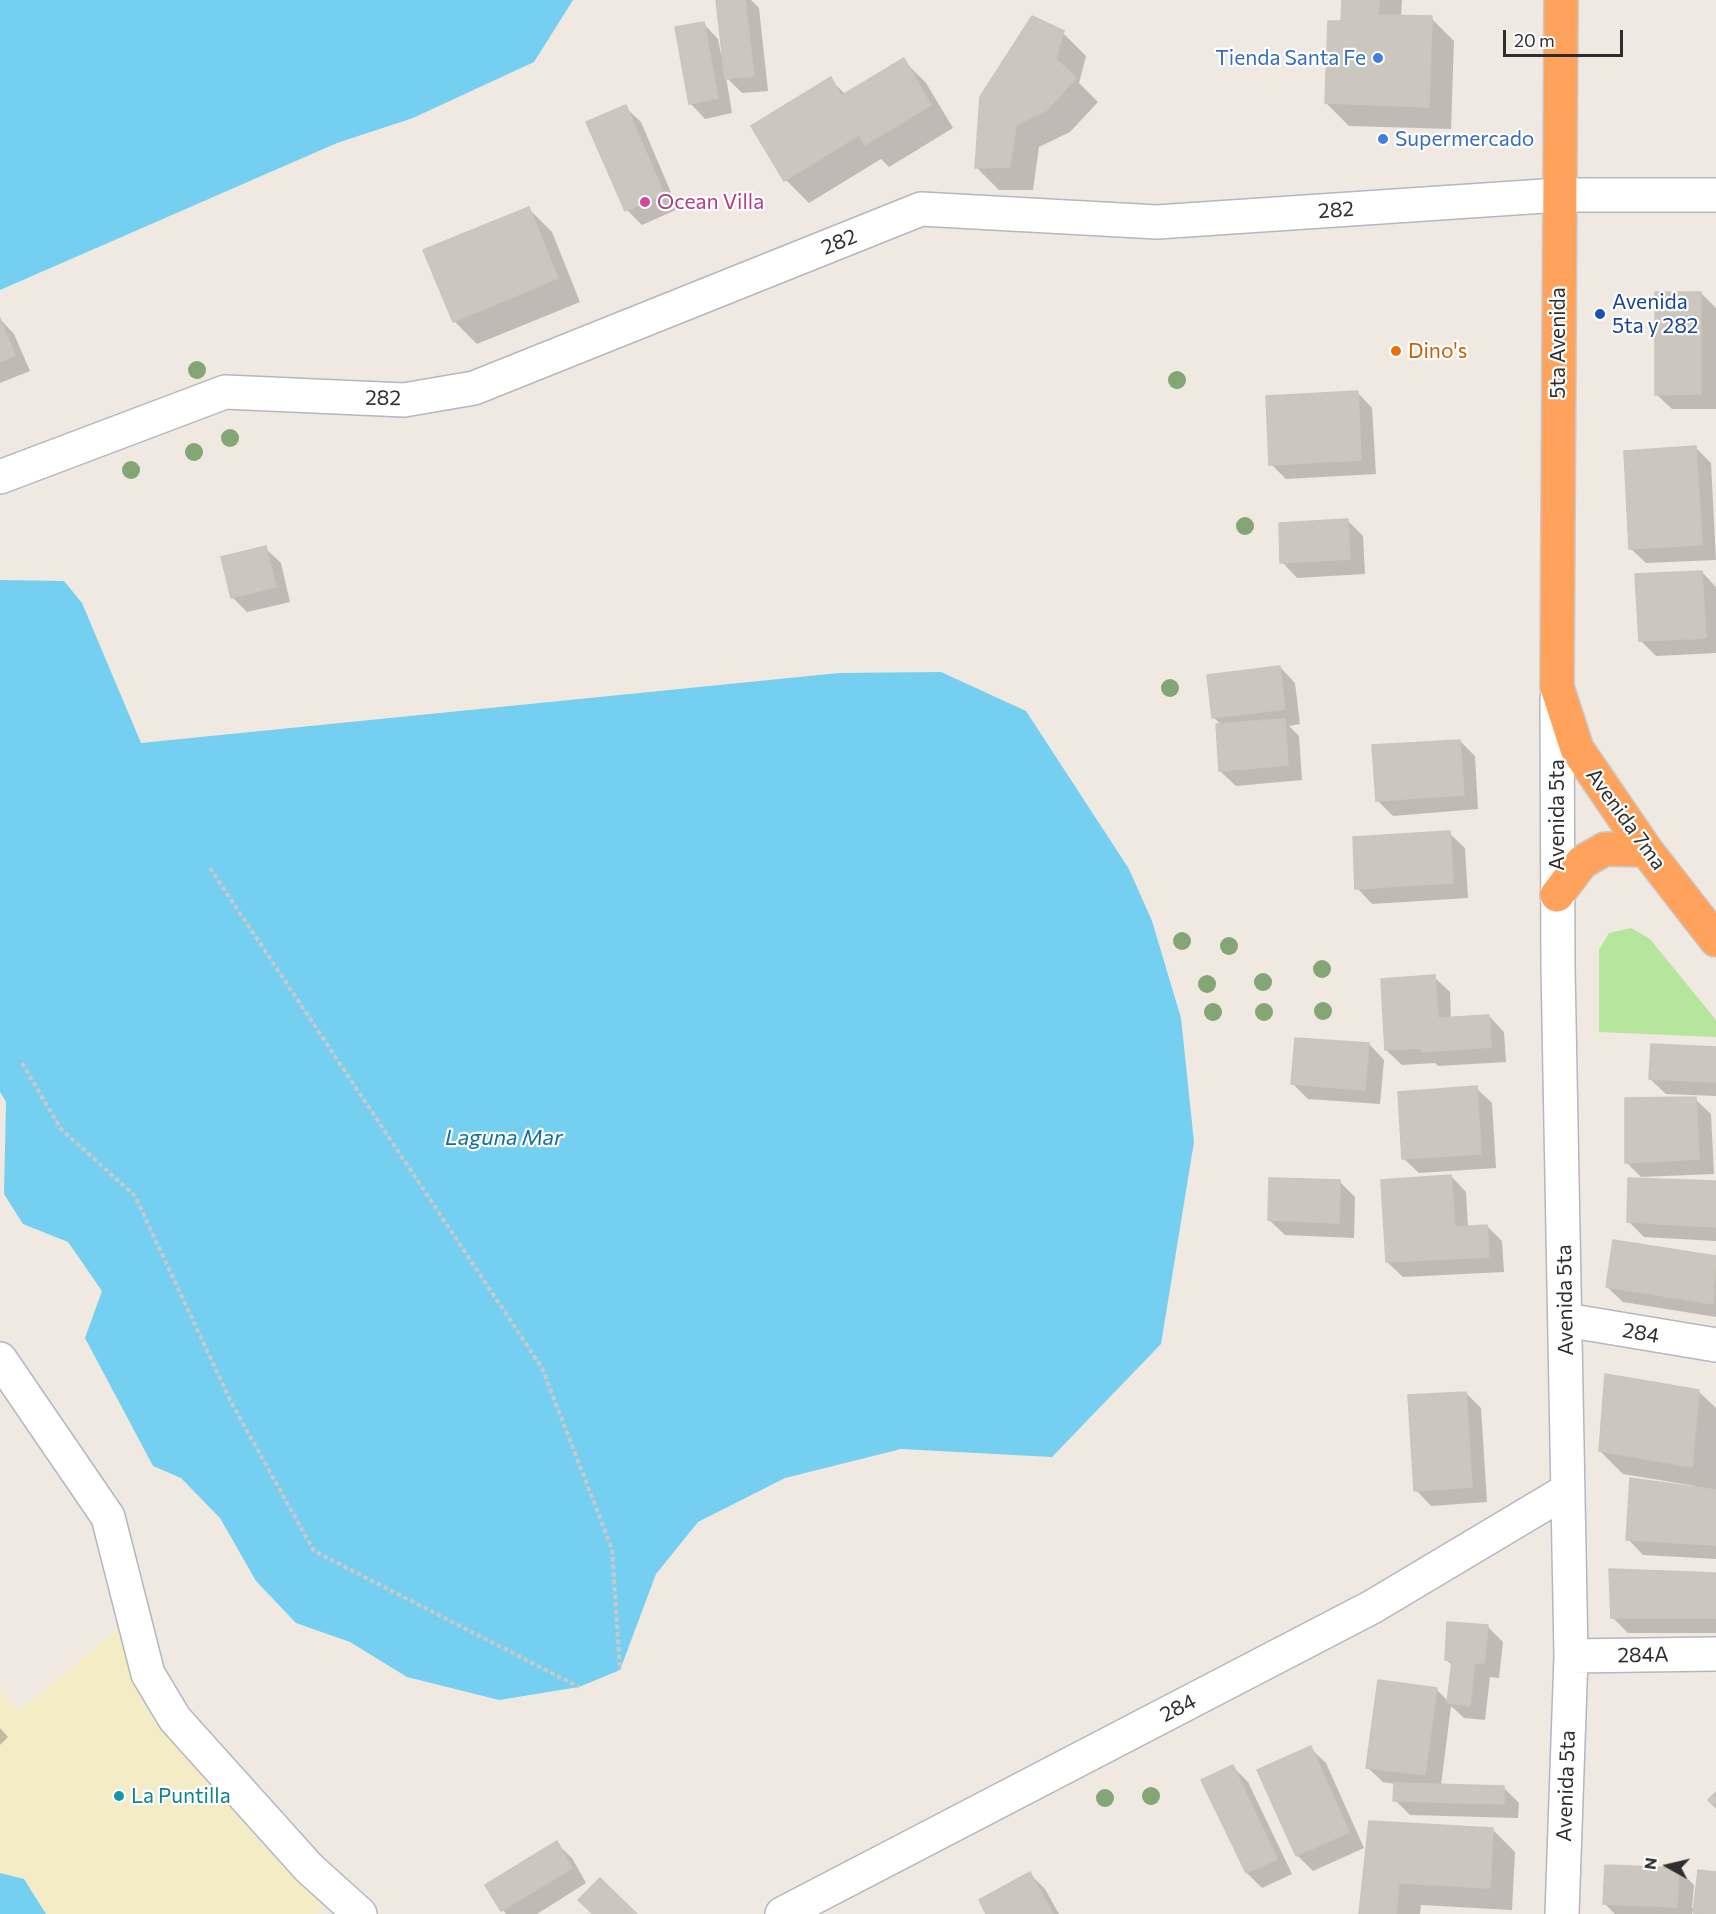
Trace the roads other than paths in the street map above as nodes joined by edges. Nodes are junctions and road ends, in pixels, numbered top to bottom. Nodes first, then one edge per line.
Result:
1 (1561, 0) edge
2 (1559, 195) junction
3 (1716, 195) edge
4 (0, 477) edge
5 (1557, 687) junction
6 (1646, 850) junction
7 (1557, 895) junction
8 (1716, 940) edge
9 (1566, 1320) junction
10 (1716, 1346) edge
11 (0, 1359) edge
12 (1568, 1490) junction
13 (1716, 1654) edge
14 (1570, 1656) junction
15 (360, 1914) edge
16 (782, 1914) edge
17 (1562, 1914) edge

1 - 2 highway, 5ta Avenida
2 - 3 street, 282
2 - 4 street, 282
2 - 5 highway, 5ta Avenida
5 - 6 highway, Avenida 7ma
5 - 7 street, Avenida 5ta
6 - 7 highway
6 - 8 highway, Avenida 7ma
7 - 9 street, Avenida 5ta
9 - 10 street, 284
9 - 12 street, Avenida 5ta
11 - 15 street
12 - 14 street, Avenida 5ta
12 - 16 street, 284
13 - 14 street, 284A
14 - 17 street, Avenida 5ta

